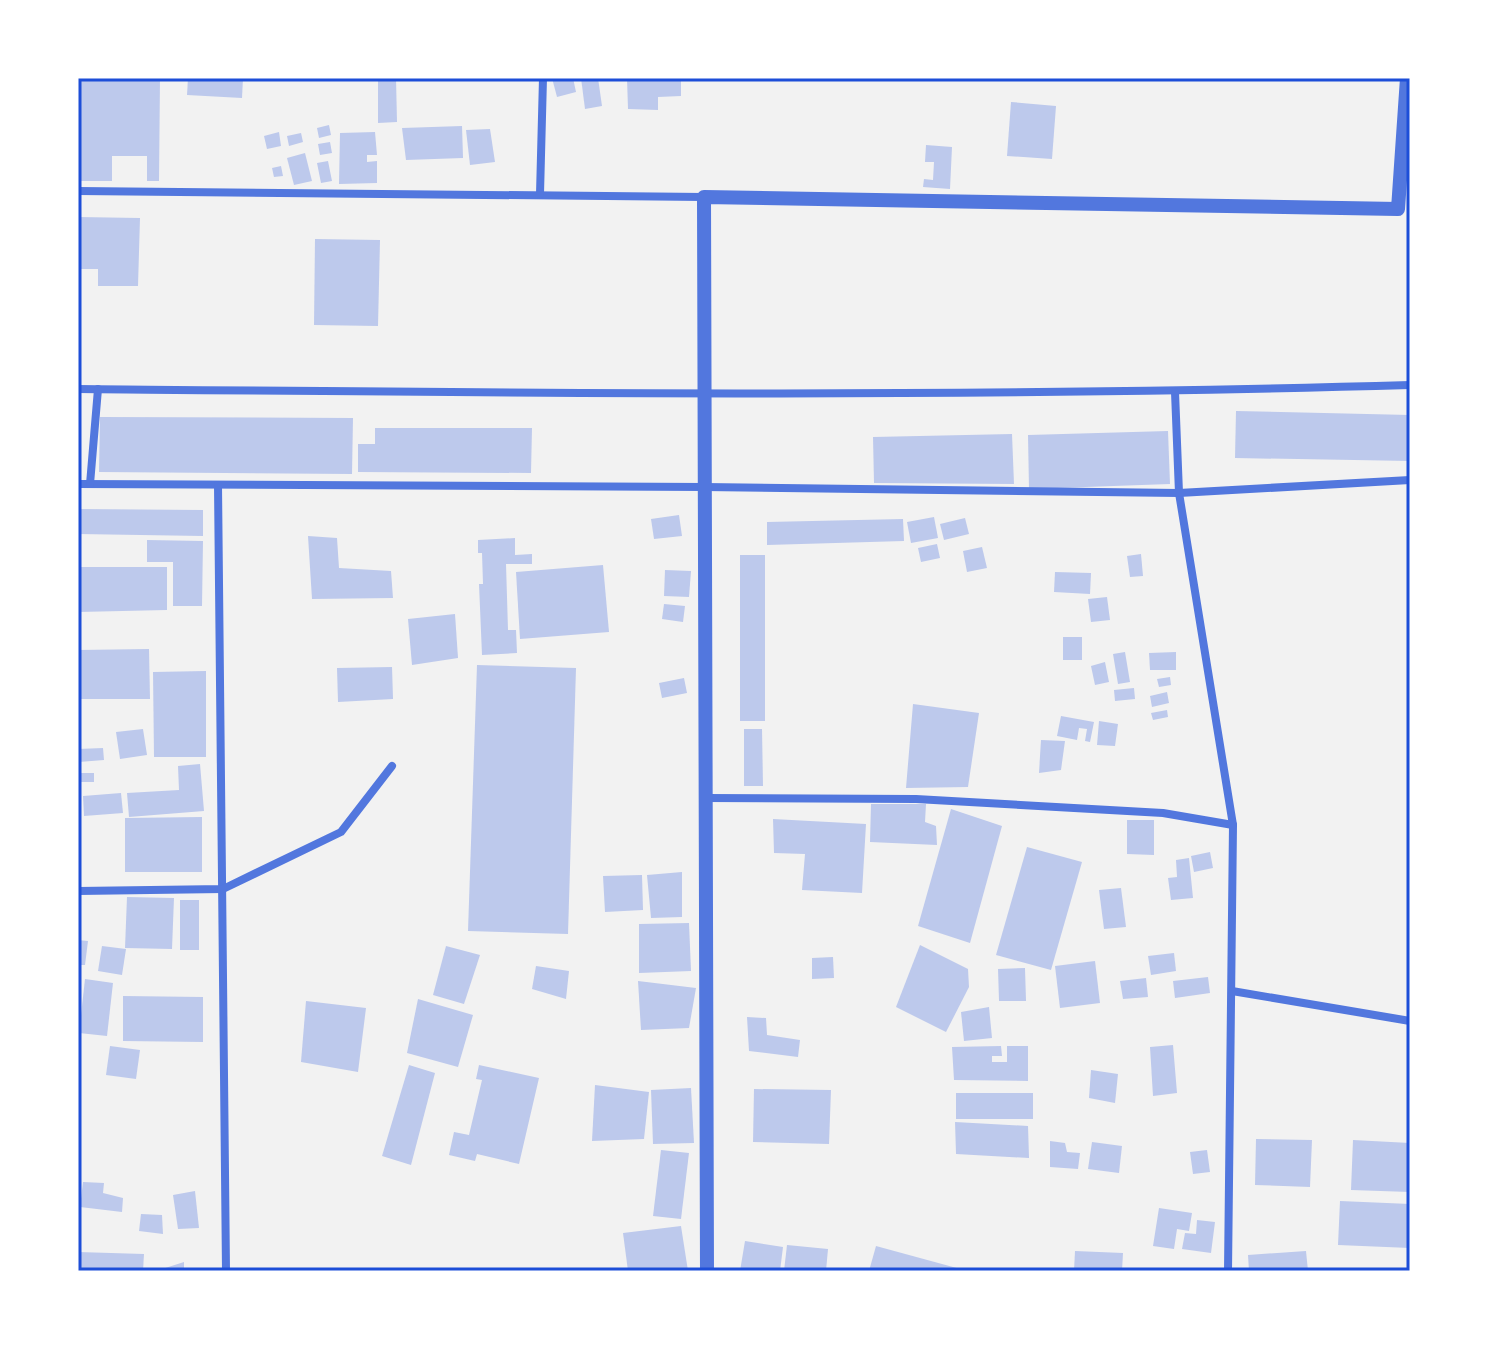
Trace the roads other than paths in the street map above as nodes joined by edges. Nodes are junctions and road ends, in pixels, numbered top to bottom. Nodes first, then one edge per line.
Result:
1 (543, 78) edge
2 (1407, 78) edge
3 (78, 191) edge
4 (540, 194) junction
5 (704, 197) junction
6 (1410, 385) edge
7 (78, 389) edge
8 (98, 389) junction
9 (1175, 392) junction
10 (705, 395) junction
11 (1410, 480) edge
12 (78, 484) edge
13 (90, 484) junction
14 (218, 485) junction
15 (704, 487) junction
16 (1179, 493) junction
17 (392, 766) dead end
18 (706, 798) junction
19 (1233, 825) junction
20 (223, 889) junction
21 (78, 891) edge
22 (1232, 991) junction
23 (1410, 1021) edge
24 (226, 1271) edge
25 (707, 1271) edge
26 (1228, 1271) edge

1 - 4 street
2 - 5 street
3 - 4 street
4 - 5 street
5 - 10 street
6 - 9 street
7 - 8 street
8 - 10 street
8 - 13 street
9 - 10 street
9 - 16 street
10 - 15 street
11 - 16 street
12 - 13 street
13 - 14 street
14 - 15 street
14 - 20 street
15 - 16 street
15 - 18 street
16 - 19 street
17 - 20 street
18 - 19 street
18 - 25 street
19 - 22 street
20 - 21 street
20 - 24 street
22 - 23 street
22 - 26 street

